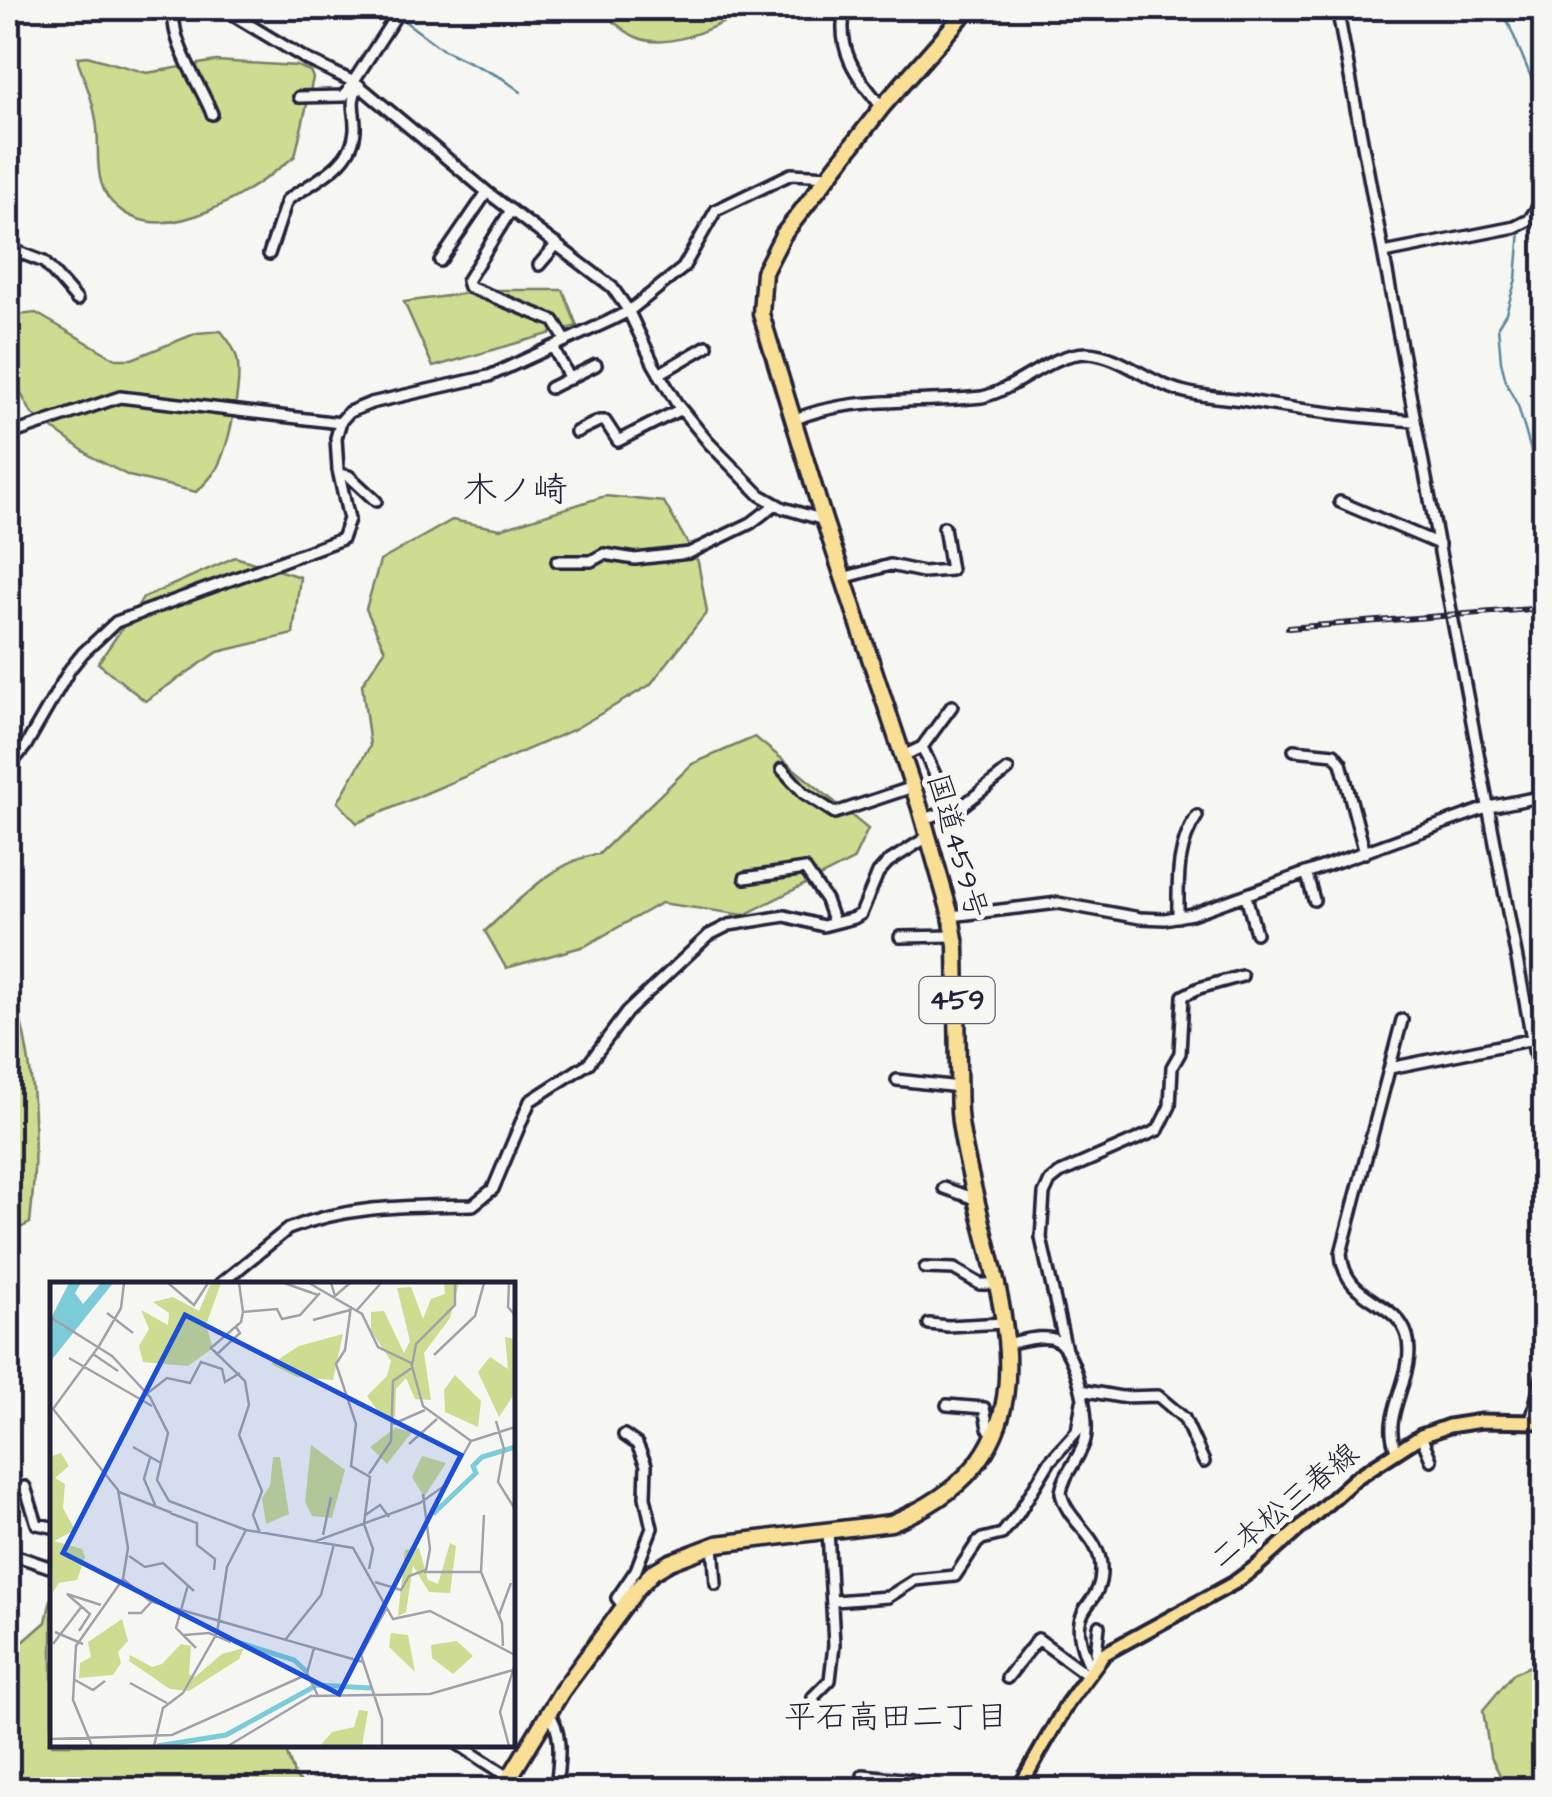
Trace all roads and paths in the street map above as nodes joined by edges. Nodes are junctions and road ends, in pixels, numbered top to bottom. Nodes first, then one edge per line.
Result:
1 (175, 8) edge
2 (221, 8) edge
3 (400, 8) edge
4 (845, 8) edge
5 (970, 8) edge
6 (1337, 8) edge
7 (357, 84) junction
8 (298, 97) dead end
9 (882, 108) junction
10 (212, 114) dead end
11 (830, 176) junction
12 (488, 192) junction
13 (1544, 198) edge
14 (511, 210) junction
15 (1532, 216) junction
16 (1544, 221) edge
17 (557, 244) junction
18 (8, 248) edge
19 (1384, 253) junction
20 (269, 254) dead end
21 (440, 261) dead end
22 (539, 265) dead end
23 (78, 300) dead end
24 (629, 311) junction
25 (566, 341) junction
26 (707, 346) dead end
27 (554, 347) junction
28 (596, 364) dead end
29 (659, 374) junction
30 (570, 379) junction
31 (550, 388) dead end
32 (681, 409) junction
33 (8, 419) edge
34 (793, 420) junction
35 (1415, 421) junction
36 (340, 423) junction
37 (576, 432) dead end
38 (11, 434) edge
39 (339, 474) junction
40 (376, 501) dead end
41 (1340, 502) dead end
42 (776, 504) junction
43 (824, 520) junction
44 (944, 527) dead end
45 (1438, 544) junction
46 (557, 561) dead end
47 (843, 578) junction
48 (952, 706) dead end
49 (922, 746) junction
50 (1294, 750) dead end
51 (903, 756) junction
52 (8, 768) edge
53 (782, 769) dead end
54 (1008, 770) dead end
55 (913, 787) junction
56 (1544, 796) edge
57 (1489, 807) junction
58 (952, 811) junction
59 (1197, 816) dead end
60 (924, 819) junction
61 (928, 836) junction
62 (1365, 853) junction
63 (1307, 875) junction
64 (745, 878) dead end
65 (1246, 896) junction
66 (1314, 900) dead end
67 (952, 916) junction
68 (1178, 917) junction
69 (834, 923) junction
70 (1256, 933) dead end
71 (954, 936) junction
72 (900, 937) dead end
73 (1242, 976) dead end
74 (1402, 1020) dead end
75 (1544, 1037) edge
76 (1532, 1039) junction
77 (1390, 1068) junction
78 (897, 1080) dead end
79 (959, 1086) junction
80 (1544, 1102) edge
81 (944, 1188) dead end
82 (975, 1200) junction
83 (926, 1268) dead end
84 (222, 1282) edge
85 (995, 1284) junction
86 (1004, 1323) junction
87 (929, 1324) dead end
88 (1009, 1343) junction
89 (1066, 1350) junction
90 (1544, 1369) edge
91 (1082, 1395) junction
92 (947, 1405) dead end
93 (1538, 1422) edge
94 (994, 1434) junction
95 (624, 1435) dead end
96 (1422, 1436) junction
97 (1397, 1450) junction
98 (1431, 1460) dead end
99 (1204, 1462) dead end
100 (8, 1492) edge
101 (50, 1527) edge
102 (828, 1530) junction
103 (712, 1545) junction
104 (8, 1553) edge
105 (50, 1567) edge
106 (716, 1584) dead end
107 (834, 1600) junction
108 (624, 1606) junction
109 (1099, 1626) dead end
110 (1091, 1669) junction
111 (1008, 1678) dead end
112 (548, 1713) junction
113 (820, 1716) dead end
114 (462, 1747) edge
115 (862, 1775) dead end
116 (506, 1783) edge
117 (529, 1790) edge
118 (556, 1790) edge
119 (935, 1790) edge
120 (1018, 1790) edge

1 - 10 street
2 - 7 street
3 - 7 street
4 - 9 street
5 - 9 highway, 国道459号 / 459
6 - 19 street
7 - 8 street
7 - 12 street
7 - 20 street
9 - 11 highway, 国道459号 / 459
11 - 24 street
11 - 34 highway, 国道459号 / 459
12 - 14 street
12 - 21 street
13 - 15 street
14 - 17 street
14 - 25 street
15 - 16 street
15 - 19 street
17 - 22 street
17 - 24 street
18 - 23 street
19 - 35 street
24 - 25 street
24 - 29 street
25 - 27 street
26 - 29 street
27 - 30 street
27 - 36 street
28 - 30 street
29 - 32 street
30 - 31 street
32 - 37 street
32 - 42 street
33 - 38 street
34 - 35 street
34 - 43 highway, 国道459号 / 459
35 - 45 street
36 - 38 street
36 - 39 street
39 - 40 street
39 - 52 street
41 - 45 street
42 - 43 street
42 - 46 street
43 - 47 highway, 国道459号 / 459
44 - 47 street
45 - 57 street
47 - 51 highway, 国道459号 / 459
48 - 49 street
49 - 51 street
49 - 58 street
50 - 62 street
51 - 55 highway, 国道459号 / 459
53 - 55 street
54 - 58 street
55 - 60 highway, 国道459号 / 459
56 - 57 street
57 - 62 street
57 - 76 street
58 - 60 street
59 - 68 street
60 - 61 highway, 国道459号 / 459
61 - 67 highway, 国道459号 / 459
61 - 69 street
62 - 63 street
63 - 65 street
63 - 66 street
64 - 69 street
65 - 68 street
65 - 70 street
67 - 68 street
67 - 71 highway, 国道459号 / 459
69 - 84 street
71 - 72 street
71 - 79 highway, 国道459号 / 459
73 - 89 street
74 - 77 street
75 - 76 street
76 - 77 street
76 - 80 street
77 - 97 street
78 - 79 street
79 - 82 highway, 国道459号 / 459
81 - 82 street
82 - 85 highway, 国道459号 / 459
83 - 85 street
85 - 86 highway, 国道459号 / 459
86 - 87 street
86 - 88 highway, 国道459号 / 459
88 - 89 street
88 - 94 highway, 国道459号 / 459
89 - 91 street
90 - 93 street
91 - 99 street
91 - 107 street
91 - 110 street
92 - 94 street
93 - 96 main road, 二本松三春線
94 - 102 highway, 国道459号 / 459
95 - 108 street
96 - 97 main road, 二本松三春線
96 - 98 street
97 - 110 main road, 二本松三春線
100 - 101 street
102 - 103 highway, 国道459号 / 459
102 - 107 street
103 - 106 street
103 - 108 highway, 国道459号 / 459
104 - 105 street
107 - 113 street
108 - 112 highway, 国道459号 / 459
109 - 110 street
110 - 111 street
110 - 120 main road, 二本松三春線
112 - 116 highway, 国道459号 / 459
112 - 118 street
114 - 116 street
115 - 119 street
116 - 117 street

